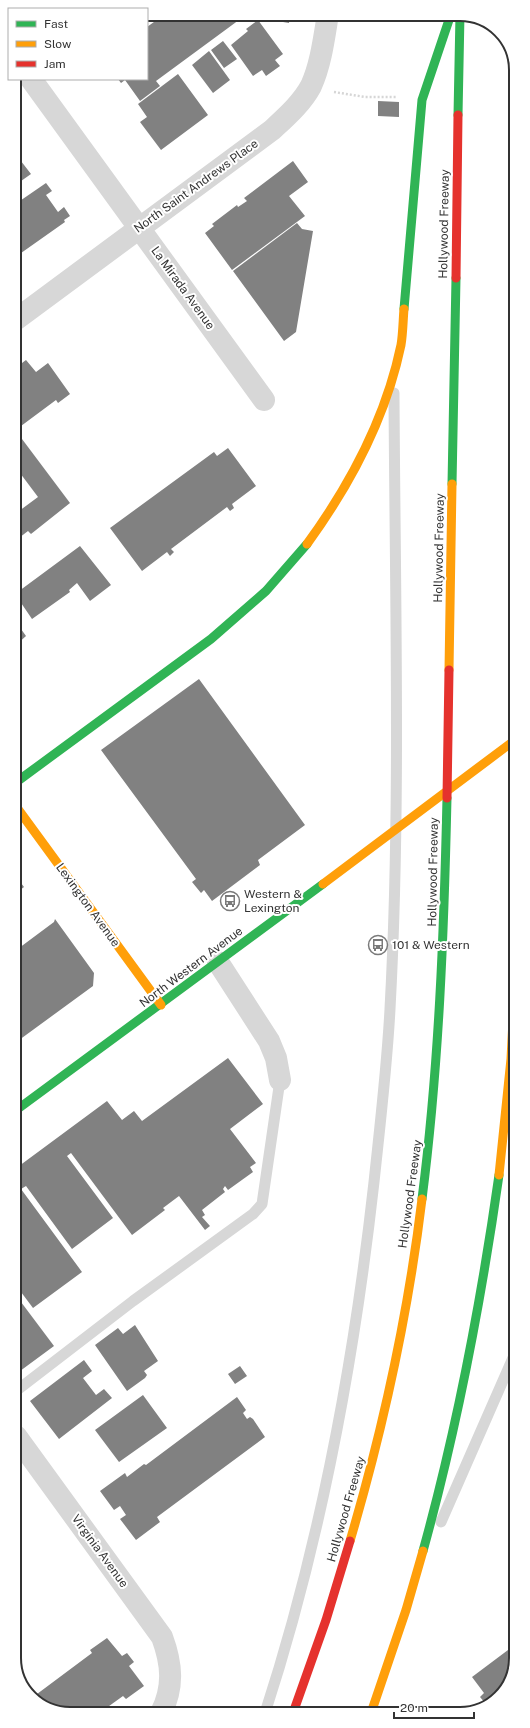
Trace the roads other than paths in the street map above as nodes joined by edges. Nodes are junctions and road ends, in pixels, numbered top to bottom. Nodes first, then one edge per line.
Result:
1 (327, 21) edge
2 (449, 21) edge
3 (460, 21) edge
4 (32, 80) edge
5 (139, 228) junction
6 (21, 316) edge
7 (394, 376) junction
8 (264, 400) dead end
9 (509, 744) edge
10 (21, 779) edge
11 (21, 813) edge
12 (218, 962) junction
13 (161, 1005) junction
14 (509, 1074) edge
15 (280, 1080) joint
16 (21, 1107) edge
17 (509, 1367) edge
18 (21, 1387) edge
19 (21, 1443) edge
20 (418, 1574) junction
21 (164, 1707) edge
22 (267, 1707) edge
23 (295, 1707) edge
24 (373, 1707) edge

1 - 5 street, North Saint Andrews Place
2 - 7 main road
3 - 23 main road, Hollywood Freeway
4 - 5 street, La Mirada Avenue
5 - 6 street, North Saint Andrews Place
5 - 8 street, La Mirada Avenue
7 - 10 main road
7 - 22 lane
9 - 12 main road, North Western Avenue
11 - 13 main road, Lexington Avenue
12 - 13 main road, North Western Avenue
12 - 15 street
13 - 16 main road, North Western Avenue
14 - 20 main road
15 - 18 lane
17 - 20 lane
19 - 21 street, Virginia Avenue
20 - 24 main road

